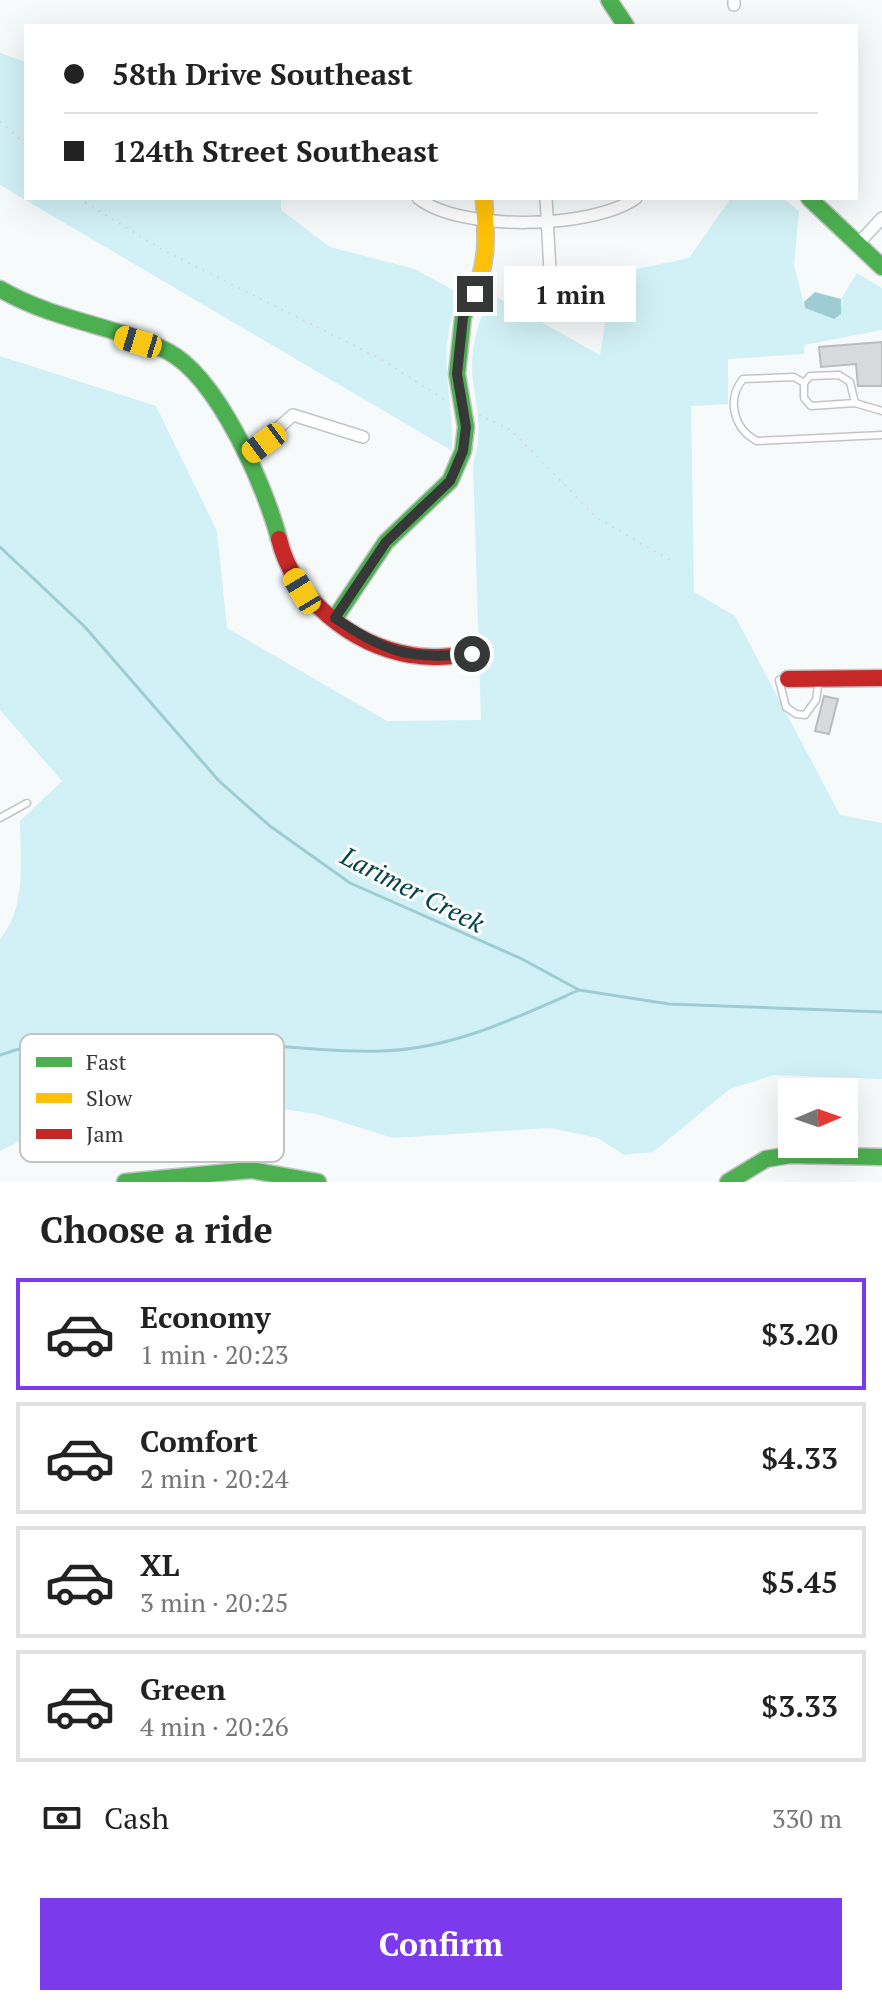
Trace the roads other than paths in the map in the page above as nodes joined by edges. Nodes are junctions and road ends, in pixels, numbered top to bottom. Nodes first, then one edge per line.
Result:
1 (609, 0) edge
2 (625, 24) edge
3 (421, 200) edge
4 (484, 200) edge
5 (546, 200) edge
6 (633, 200) edge
7 (811, 200) edge
8 (882, 218) edge
9 (484, 220) junction
10 (546, 220) junction
11 (857, 245) junction
12 (882, 267) edge
13 (558, 282) dead end
14 (0, 289) edge
15 (804, 383) junction
16 (855, 403) junction
17 (882, 411) edge
18 (882, 435) edge
19 (363, 437) dead end
20 (246, 456) junction
21 (335, 618) junction
22 (472, 654) dead end
23 (882, 678) edge
24 (819, 679) junction
25 (783, 680) joint
26 (27, 803) dead end
27 (0, 818) edge
28 (882, 1157) edge
29 (153, 1180) edge
30 (311, 1181) edge
31 (125, 1182) edge
32 (728, 1182) edge

1 - 2 street
3 - 9 street
4 - 9 street
5 - 10 street
6 - 10 street
7 - 11 street
8 - 11 street
9 - 10 street
9 - 21 street
10 - 13 street
11 - 12 street
14 - 20 street
15 - 16 lane
15 - 16 lane
15 - 18 lane
16 - 17 lane
19 - 20 street
20 - 21 street
21 - 22 street
23 - 24 street
24 - 25 street
24 - 25 lane
26 - 27 lane
28 - 32 street
29 - 30 street
29 - 31 street

